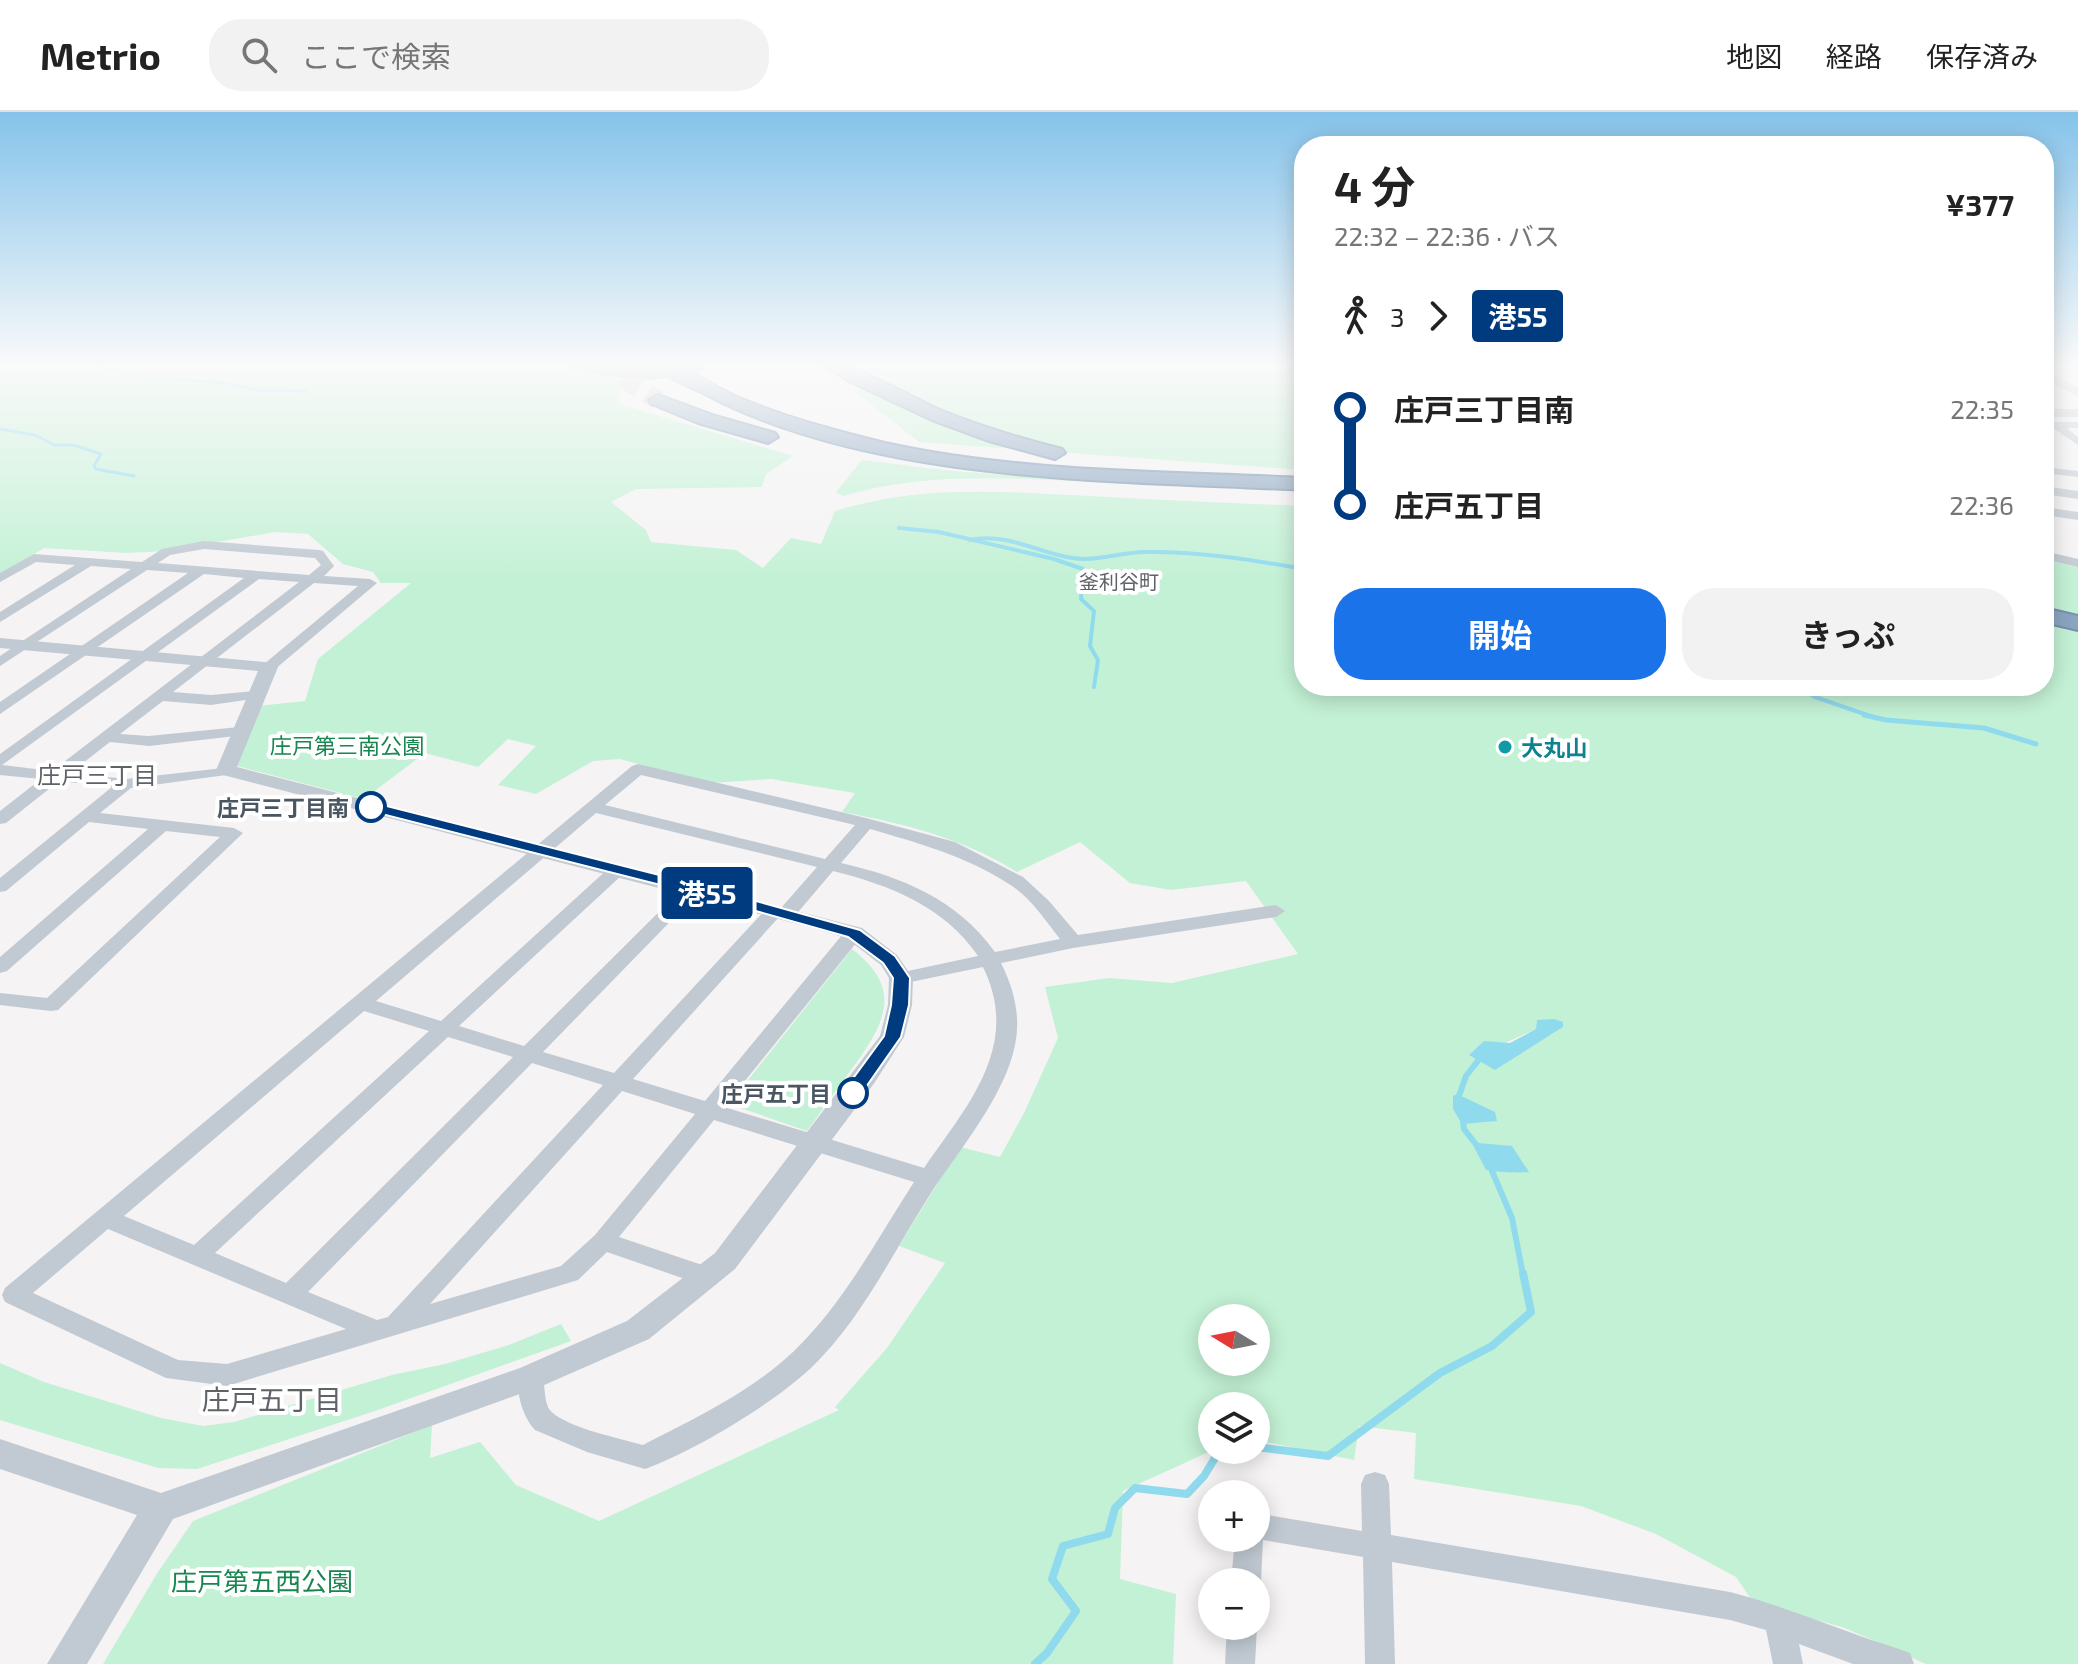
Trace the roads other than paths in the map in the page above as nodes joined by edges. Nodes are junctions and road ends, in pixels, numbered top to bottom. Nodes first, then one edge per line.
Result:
1 (808, 435) edge
2 (821, 435) edge
3 (822, 435) edge
4 (991, 435) edge
5 (828, 438) junction
6 (887, 450) junction
7 (2054, 471) edge
8 (2078, 474) edge
9 (1294, 475) edge
10 (1294, 475) edge
11 (1294, 487) edge
12 (2054, 491) edge
13 (2078, 495) edge
14 (2054, 512) edge
15 (2078, 516) edge
16 (2054, 557) edge
17 (89, 562) junction
18 (2078, 563) edge
19 (144, 566) junction
20 (200, 571) junction
21 (256, 575) junction
22 (0, 578) edge
23 (311, 580) junction
24 (2054, 607) edge
25 (2078, 613) edge
26 (2054, 617) edge
27 (0, 618) edge
28 (2078, 623) edge
29 (12, 644) edge
30 (85, 651) junction
31 (142, 656) junction
32 (0, 662) edge
33 (205, 662) junction
34 (269, 667) junction
35 (255, 695) junction
36 (161, 696) junction
37 (0, 709) edge
38 (239, 732) junction
39 (106, 737) junction
40 (0, 761) edge
41 (0, 770) edge
42 (226, 770) junction
43 (54, 776) junction
44 (126, 784) junction
45 (593, 807) junction
46 (86, 817) junction
47 (0, 819) edge
48 (866, 823) junction
49 (161, 826) junction
50 (542, 850) junction
51 (828, 866) junction
52 (616, 871) junction
53 (0, 887) edge
54 (693, 888) junction
55 (1276, 911) dead end
56 (780, 912) junction
57 (854, 933) junction
58 (1073, 942) junction
59 (991, 959) junction
60 (0, 967) edge
61 (901, 978) junction
62 (0, 999) edge
63 (361, 1003) junction
64 (445, 1029) junction
65 (529, 1055) junction
66 (617, 1082) junction
67 (709, 1110) junction
68 (814, 1142) junction
69 (929, 1178) junction
70 (106, 1218) junction
71 (603, 1241) junction
72 (196, 1257) junction
73 (708, 1277) junction
74 (289, 1295) junction
75 (385, 1329) junction
76 (531, 1377) junction
77 (0, 1454) edge
78 (1375, 1484) dead end
79 (161, 1508) junction
80 (1270, 1528) edge
81 (1378, 1545) junction
82 (1779, 1619) junction
83 (1241, 1640) edge
84 (66, 1664) edge
85 (1240, 1664) edge
86 (1380, 1664) edge
87 (1788, 1664) edge
88 (1899, 1664) edge

1 - 5 highway
2 - 5 highway
3 - 5 highway
4 - 9 highway
5 - 6 highway
6 - 10 highway
6 - 11 highway
7 - 8 street
12 - 13 street
14 - 15 street
16 - 18 street
17 - 19 street
17 - 22 street
17 - 27 street
19 - 20 street
19 - 23 street
19 - 29 street
20 - 21 street
20 - 30 street
21 - 23 street
21 - 31 street
23 - 33 street
23 - 34 street
24 - 25 highway
26 - 28 highway
29 - 30 street
29 - 32 street
30 - 31 street
30 - 37 street
31 - 33 street
31 - 40 street
33 - 34 street
33 - 36 street
34 - 35 street
35 - 36 street
35 - 38 street
36 - 39 street
38 - 39 street
38 - 42 street
39 - 43 street
41 - 43 street
42 - 44 street
42 - 50 street
43 - 44 street
43 - 47 street
44 - 46 street
45 - 48 street
45 - 50 street
45 - 51 street
46 - 49 street
46 - 53 street
48 - 51 street
48 - 58 street
49 - 60 street
49 - 62 street
50 - 52 street
50 - 63 street
51 - 56 street
51 - 59 street
52 - 54 street
52 - 64 street
54 - 56 street
54 - 65 street
55 - 58 street
56 - 57 street
56 - 66 street
57 - 61 street
57 - 67 street
58 - 59 street
59 - 61 street
59 - 69 street
61 - 68 street
63 - 64 street
63 - 70 street
64 - 65 street
64 - 72 street
65 - 66 street
65 - 74 street
66 - 67 street
66 - 75 street
67 - 68 street
67 - 71 street
68 - 69 street
68 - 73 street
69 - 76 street
70 - 72 street
70 - 75 street
71 - 73 street
71 - 75 street
72 - 74 street
73 - 76 street
74 - 75 street
76 - 79 street
77 - 79 street
78 - 81 street
79 - 84 street
80 - 81 street
81 - 82 street
81 - 86 street
82 - 87 street
82 - 88 street
83 - 85 street

